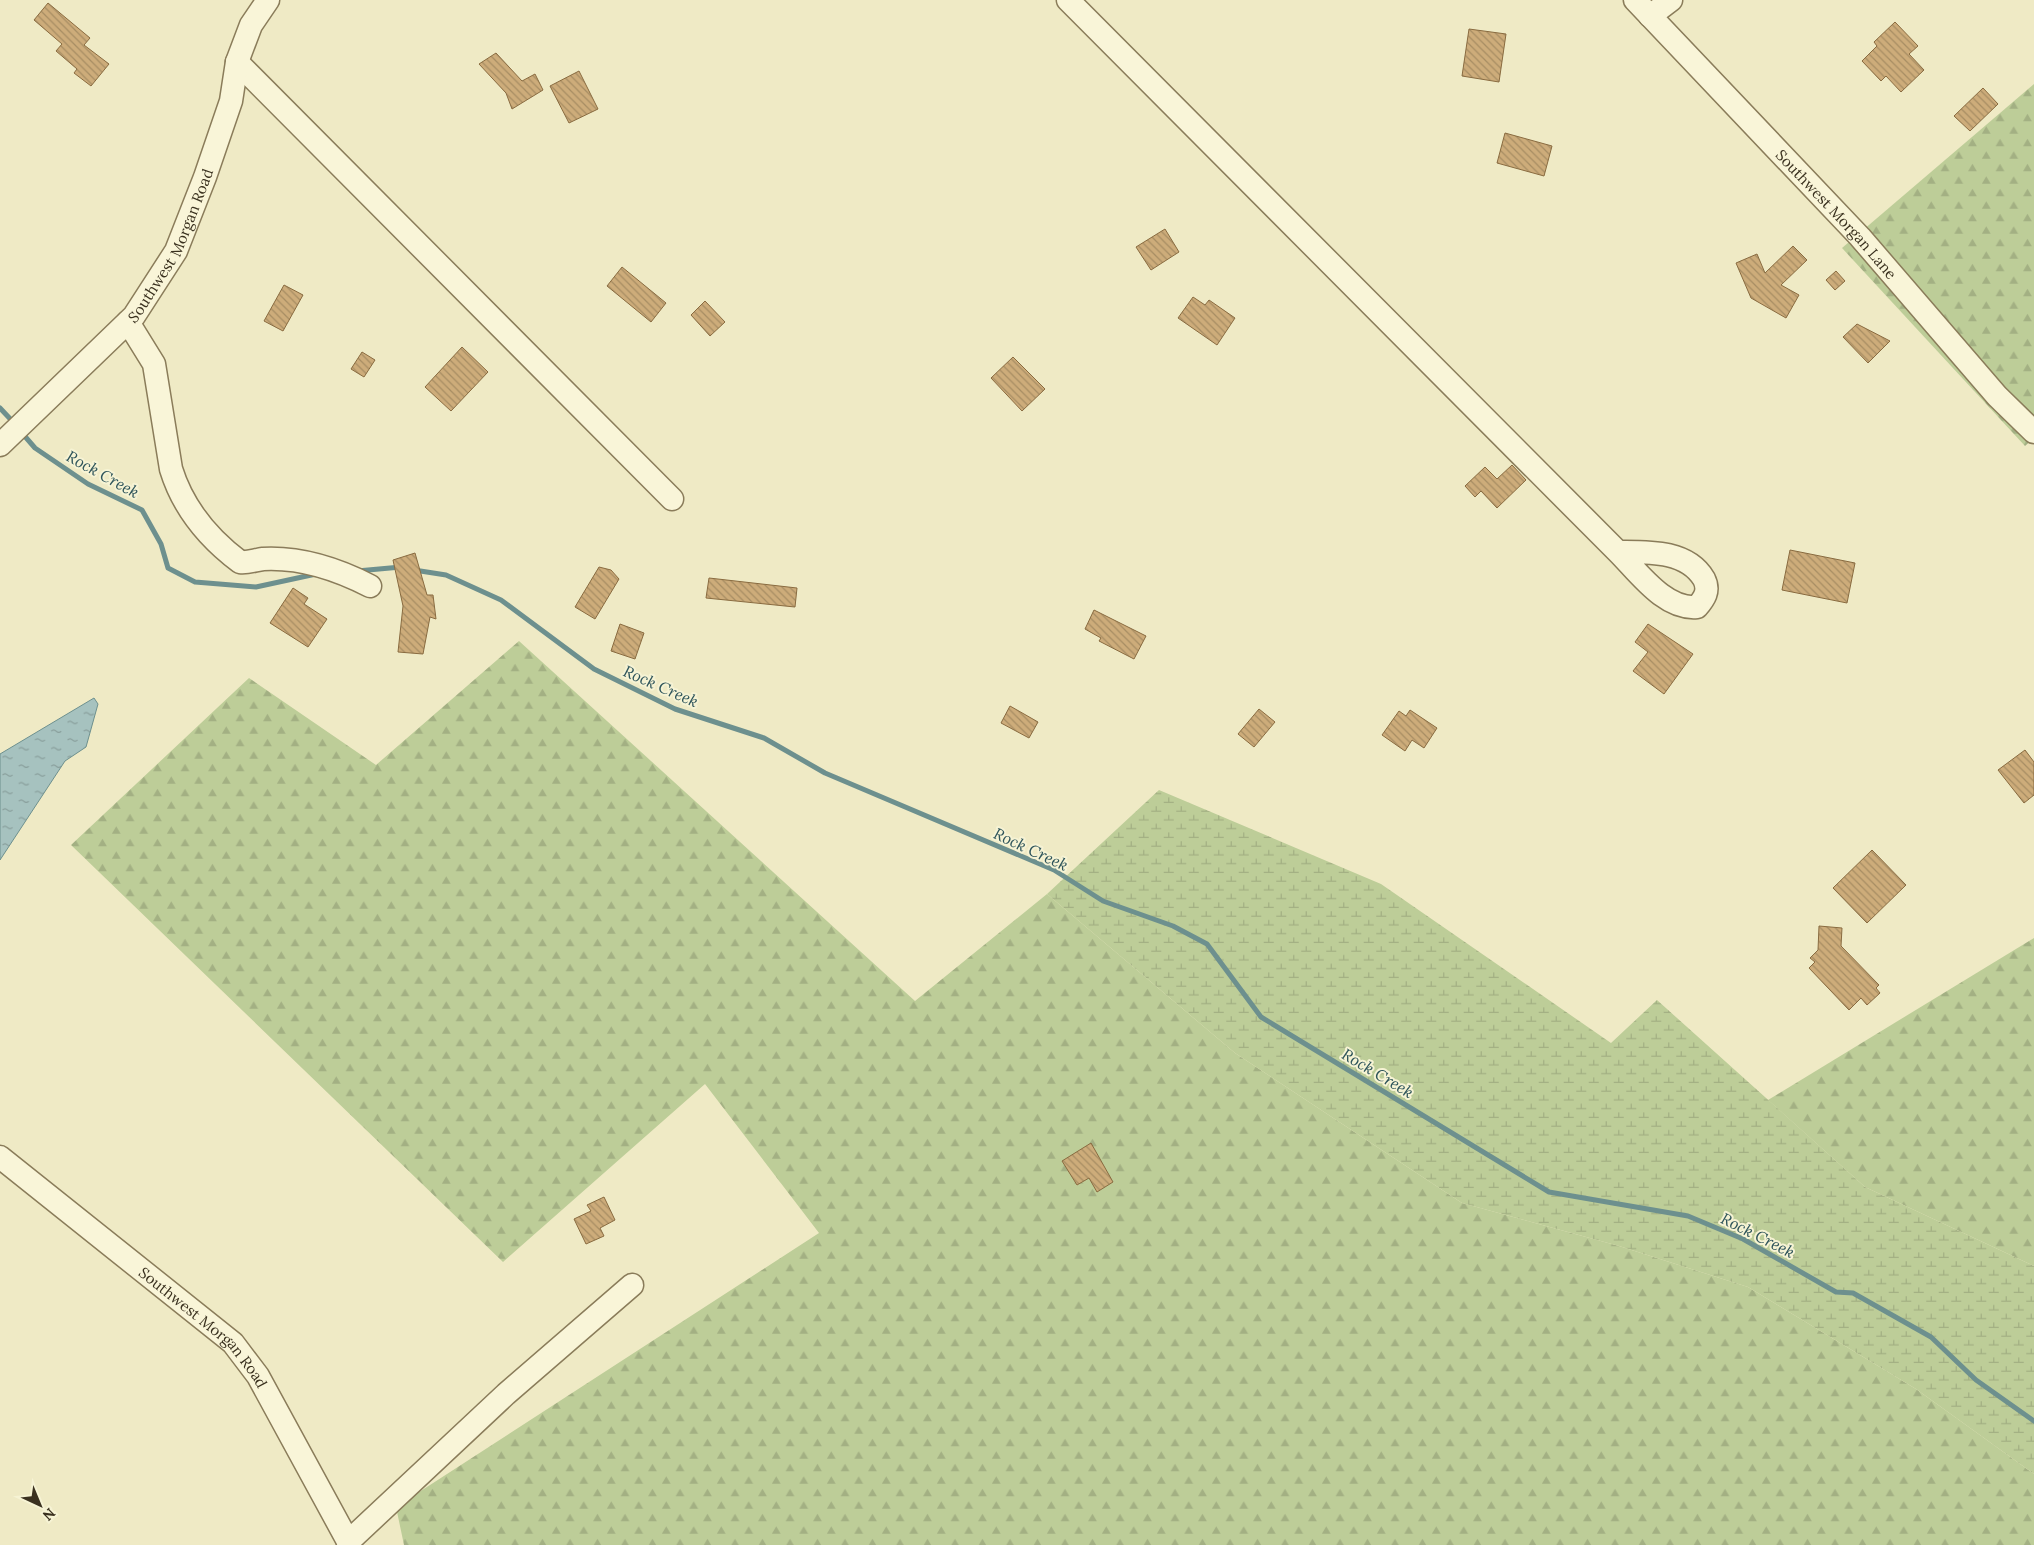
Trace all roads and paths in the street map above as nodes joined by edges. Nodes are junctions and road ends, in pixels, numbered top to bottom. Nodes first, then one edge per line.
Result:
1 (268, 0) edge
2 (1068, 0) edge
3 (1635, 0) edge
4 (1671, 0) edge
5 (1650, 16) junction
6 (237, 62) junction
7 (128, 322) junction
8 (2034, 432) edge
9 (0, 445) edge
10 (672, 499) dead end
11 (1618, 552) dead end
12 (370, 586) dead end
13 (0, 1157) edge
14 (632, 1285) dead end
15 (349, 1544) edge

1 - 6 street, Southwest Morgan Road
2 - 11 street
3 - 5 street, Southwest Morgan Lane
4 - 5 street
5 - 8 street, Southwest Morgan Lane
6 - 7 street, Southwest Morgan Road
6 - 10 street
7 - 9 street, Southwest Morgan Road
7 - 12 street
13 - 15 street, Southwest Morgan Road
14 - 15 street

